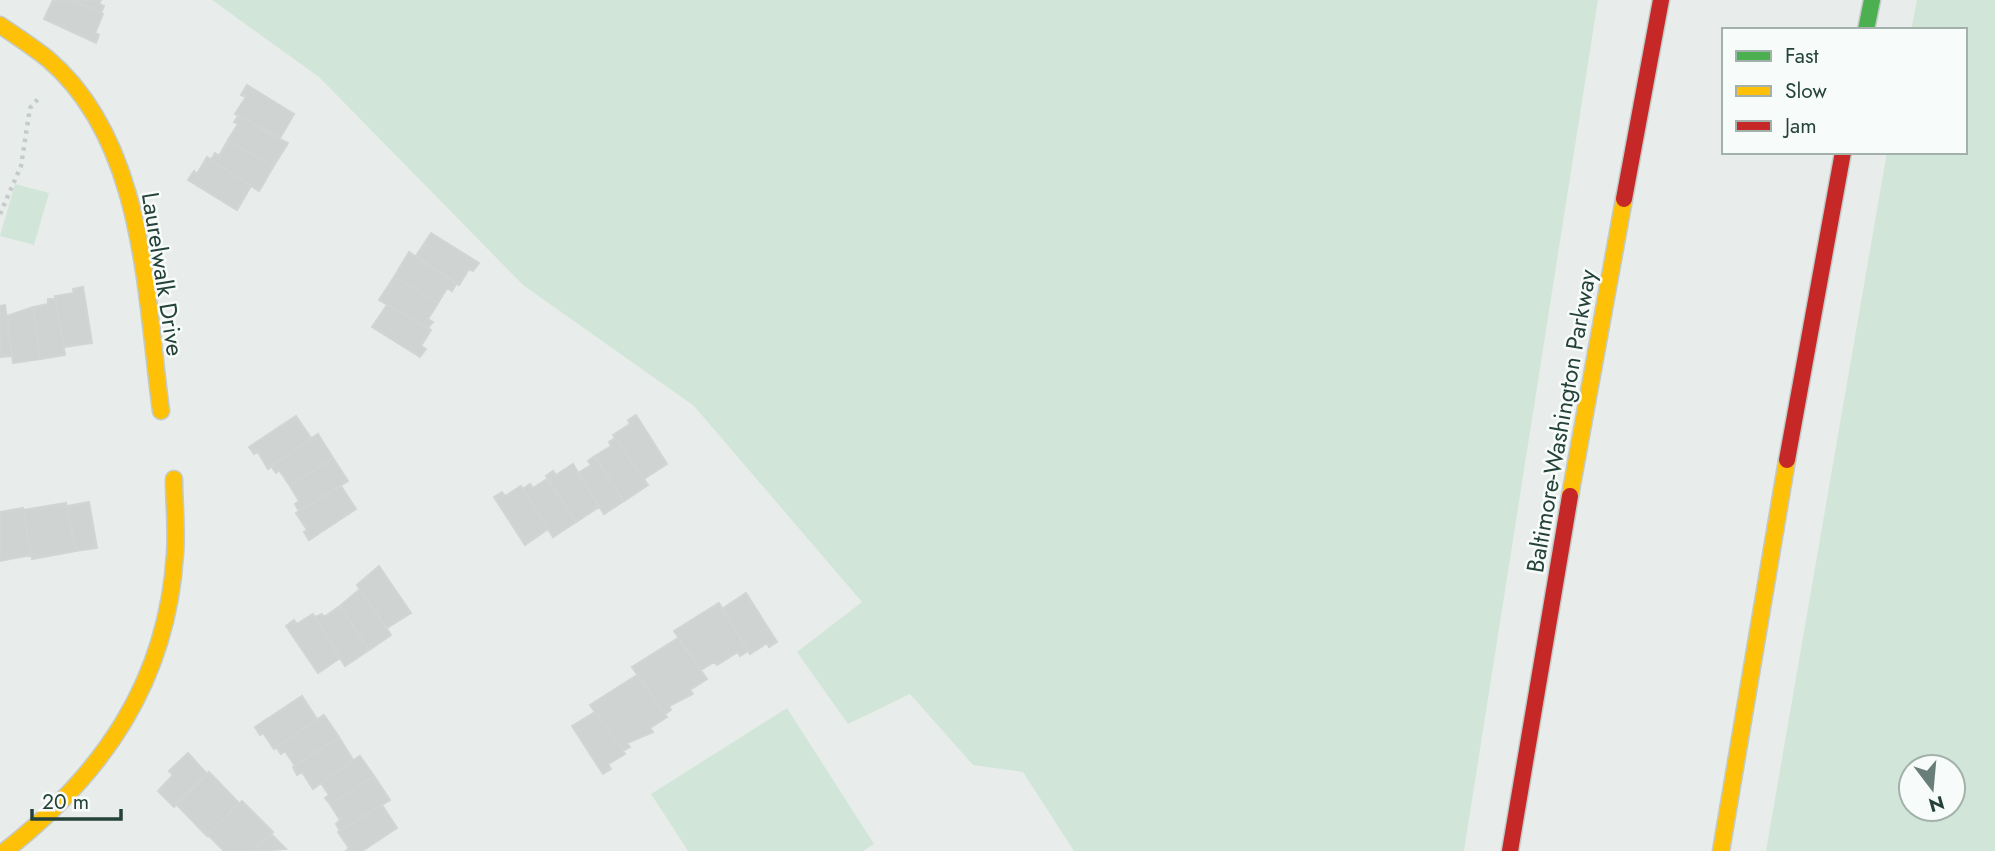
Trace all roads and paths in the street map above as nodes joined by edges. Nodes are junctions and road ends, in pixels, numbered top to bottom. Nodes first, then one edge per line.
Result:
1 (1661, 0) edge
2 (1872, 0) edge
3 (0, 25) edge
4 (1866, 28) edge
5 (62, 75) junction
6 (1843, 154) edge
7 (0, 214) edge
8 (161, 411) dead end
9 (174, 479) dead end
10 (5, 851) edge
11 (1510, 851) edge
12 (1721, 851) edge

1 - 11 main road, Baltimore-Washington Parkway
2 - 4 main road
3 - 5 main road, Laurelwalk Drive
5 - 7 path
5 - 8 main road, Laurelwalk Drive
6 - 12 main road
9 - 10 main road

